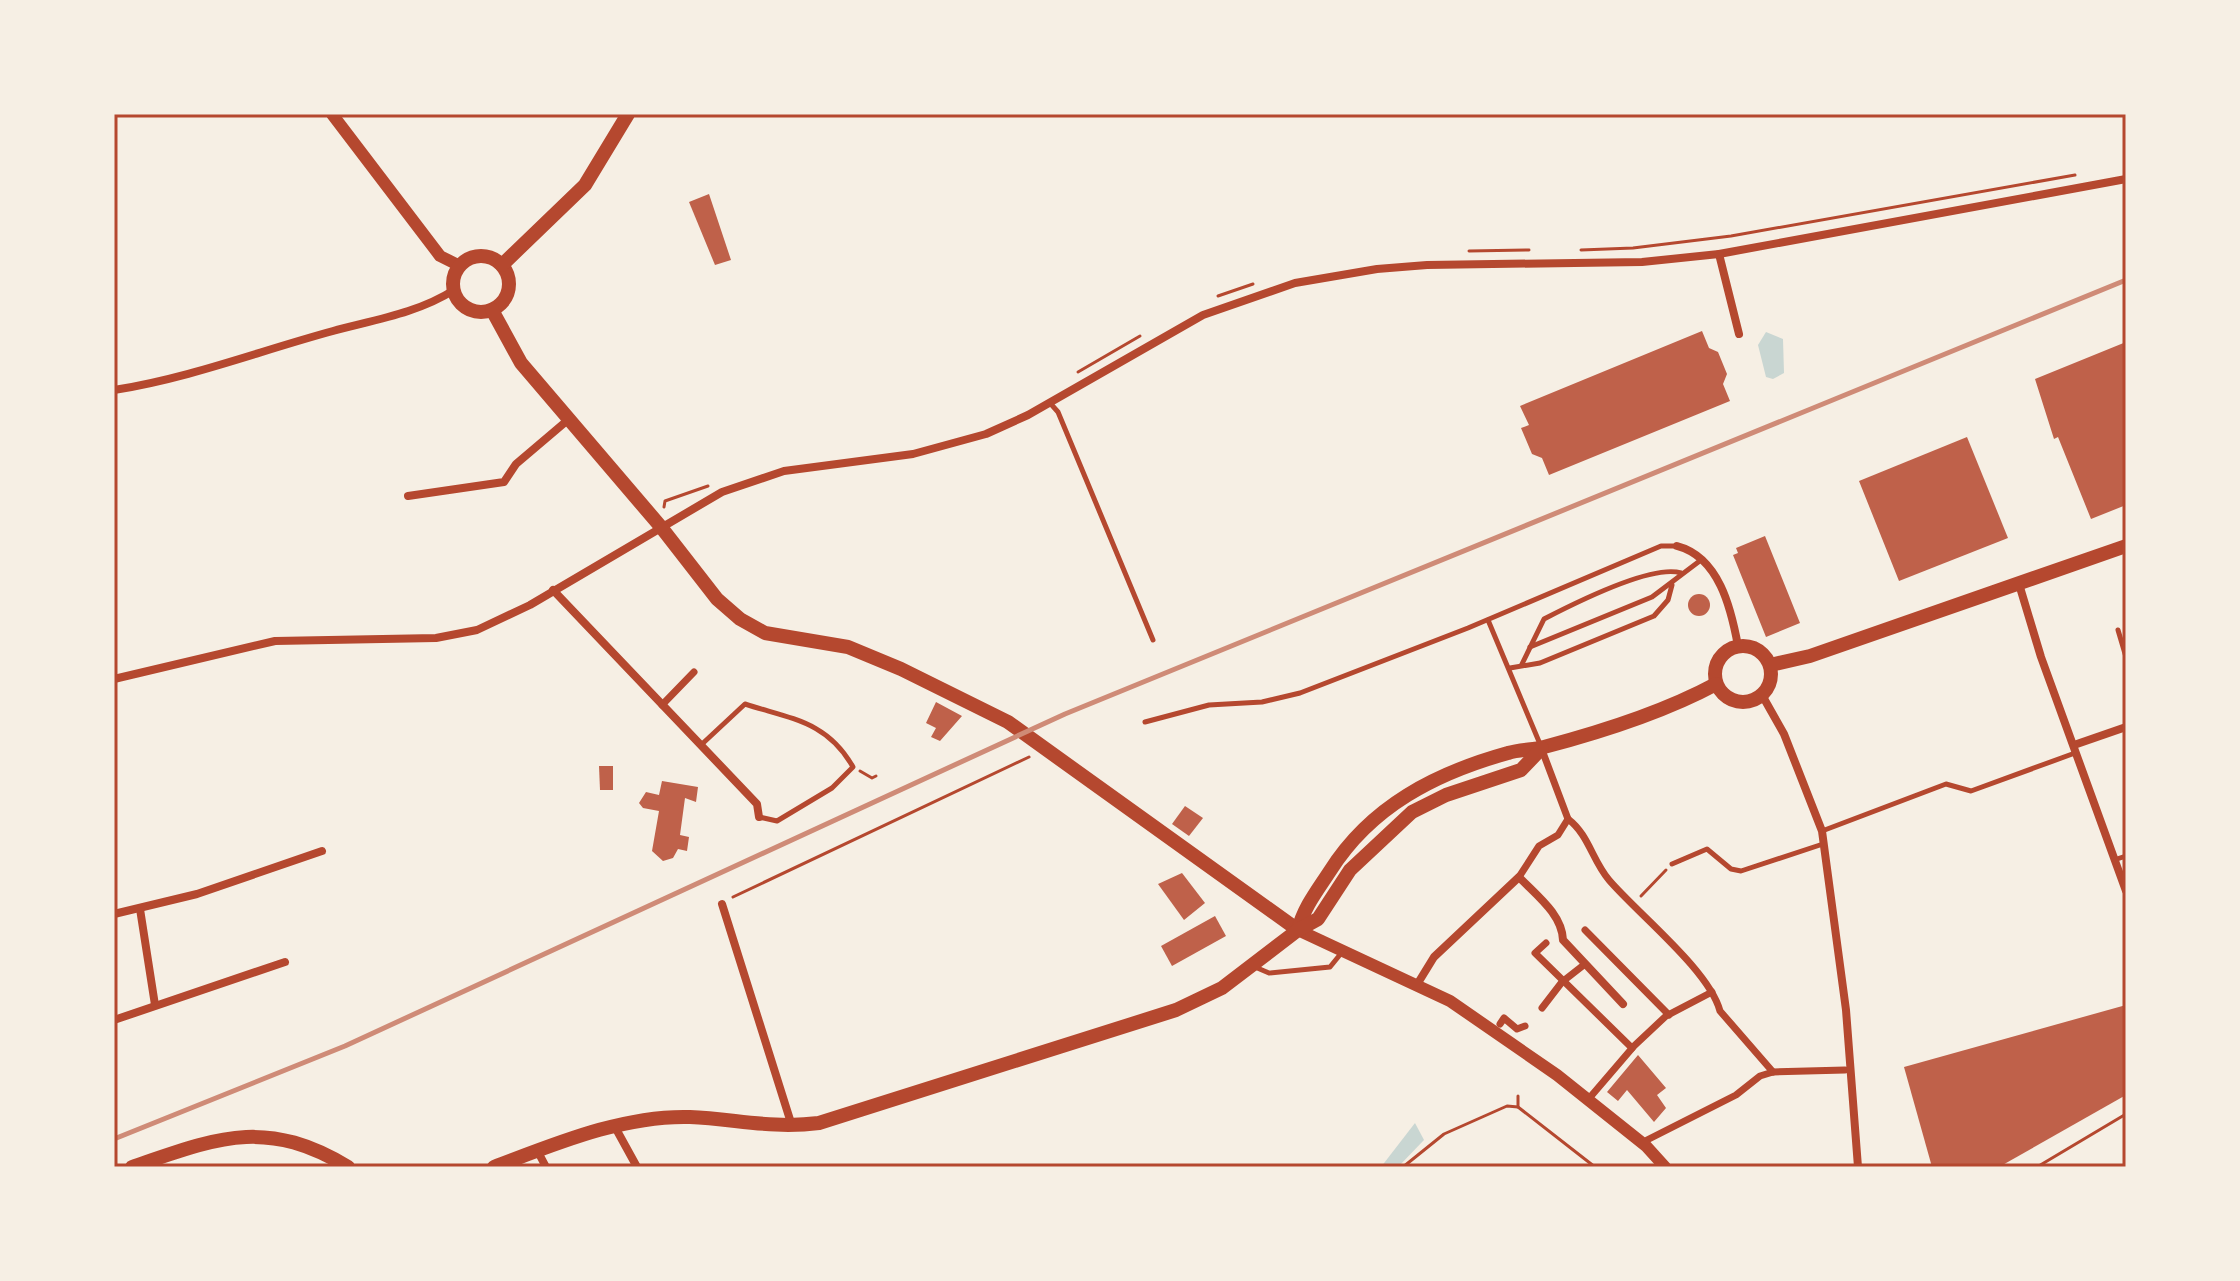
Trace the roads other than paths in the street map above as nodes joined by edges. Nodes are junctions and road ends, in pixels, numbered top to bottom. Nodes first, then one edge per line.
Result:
1 (332, 114) edge
2 (628, 114) edge
3 (2126, 179) edge
4 (1719, 254) junction
5 (502, 265) junction
6 (460, 266) junction
7 (454, 290) junction
8 (492, 310) junction
9 (1739, 334) dead end
10 (114, 390) edge
11 (1050, 403) junction
12 (569, 419) junction
13 (408, 496) dead end
14 (661, 527) junction
15 (1677, 546) joint
16 (2126, 546) edge
17 (1703, 559) junction
18 (1681, 573) junction
19 (1672, 583) junction
20 (2019, 584) junction
21 (553, 590) junction
22 (1488, 620) junction
23 (2118, 630) dead end
24 (1153, 640) dead end
25 (1738, 646) junction
26 (1529, 648) junction
27 (2126, 657) edge
28 (1522, 664) junction
29 (1770, 665) junction
30 (1510, 668) junction
31 (694, 672) dead end
32 (114, 679) edge
33 (1716, 684) junction
34 (1762, 695) junction
35 (662, 705) junction
36 (1145, 722) dead end
37 (2126, 727) edge
38 (701, 745) junction
39 (1542, 748) junction
40 (2075, 749) junction
41 (759, 817) joint
42 (1568, 819) junction
43 (1822, 831) junction
44 (1824, 843) junction
45 (322, 851) dead end
46 (2126, 856) edge
47 (2113, 860) junction
48 (1672, 864) road end
49 (1519, 877) junction
50 (2126, 891) edge
51 (722, 904) road end
52 (140, 909) junction
53 (114, 914) edge
54 (1298, 930) junction
55 (1585, 930) dead end
56 (1546, 943) dead end
57 (1343, 951) junction
58 (285, 962) dead end
59 (1585, 964) junction
60 (1254, 967) junction
61 (1562, 982) junction
62 (1418, 983) junction
63 (1712, 992) junction
64 (1623, 1004) dead end
65 (155, 1005) junction
66 (1542, 1008) dead end
67 (1669, 1015) junction
68 (114, 1020) edge
69 (1500, 1024) dead end
70 (1525, 1026) dead end
71 (1632, 1048) junction
72 (1845, 1070) dead end
73 (1773, 1072) junction
74 (1592, 1095) dead end
75 (792, 1126) junction
76 (615, 1127) junction
77 (1647, 1140) dead end
78 (537, 1150) junction
79 (132, 1167) edge
80 (348, 1167) edge
81 (494, 1167) edge
82 (546, 1167) edge
83 (637, 1167) edge
84 (1665, 1167) edge
85 (1858, 1167) edge

1 - 6 street
2 - 5 main road
3 - 4 street
4 - 9 street
4 - 11 street
5 - 6 main road
5 - 8 main road
6 - 7 main road
7 - 8 main road
7 - 10 street
8 - 12 main road
11 - 14 street
11 - 24 lane
12 - 13 street
12 - 14 main road
14 - 21 street
14 - 54 main road
15 - 17 street
15 - 22 lane
16 - 20 main road
17 - 18 lane
17 - 25 street
18 - 19 lane
18 - 26 lane
19 - 26 lane
19 - 28 lane
20 - 29 main road
20 - 40 street
21 - 32 street
21 - 35 street
22 - 30 lane
22 - 36 lane
23 - 27 lane
25 - 29 main road
25 - 33 main road
26 - 28 lane
28 - 30 lane
29 - 34 main road
30 - 39 lane
31 - 35 street
33 - 34 main road
33 - 39 main road
34 - 43 street
35 - 38 street
37 - 40 street
38 - 41 street
38 - 41 lane
39 - 42 street
39 - 54 main road
39 - 54 main road
40 - 43 lane
40 - 47 street
42 - 49 street
42 - 63 street
43 - 44 street
44 - 48 lane
44 - 85 street
45 - 52 street
46 - 47 lane
47 - 50 street
49 - 59 street
49 - 62 street
51 - 75 street
52 - 53 street
52 - 65 street
54 - 57 street
54 - 60 main road
55 - 67 street
56 - 61 street
57 - 60 lane
57 - 62 street
58 - 65 street
59 - 61 street
59 - 64 street
60 - 75 main road
61 - 66 street
61 - 71 street
62 - 84 street
63 - 67 street
63 - 73 street
65 - 68 street
67 - 71 street
69 - 70 street
71 - 74 street
72 - 73 street
73 - 77 street
75 - 76 main road
76 - 78 main road
76 - 83 street
78 - 81 main road
78 - 82 street
79 - 80 main road

